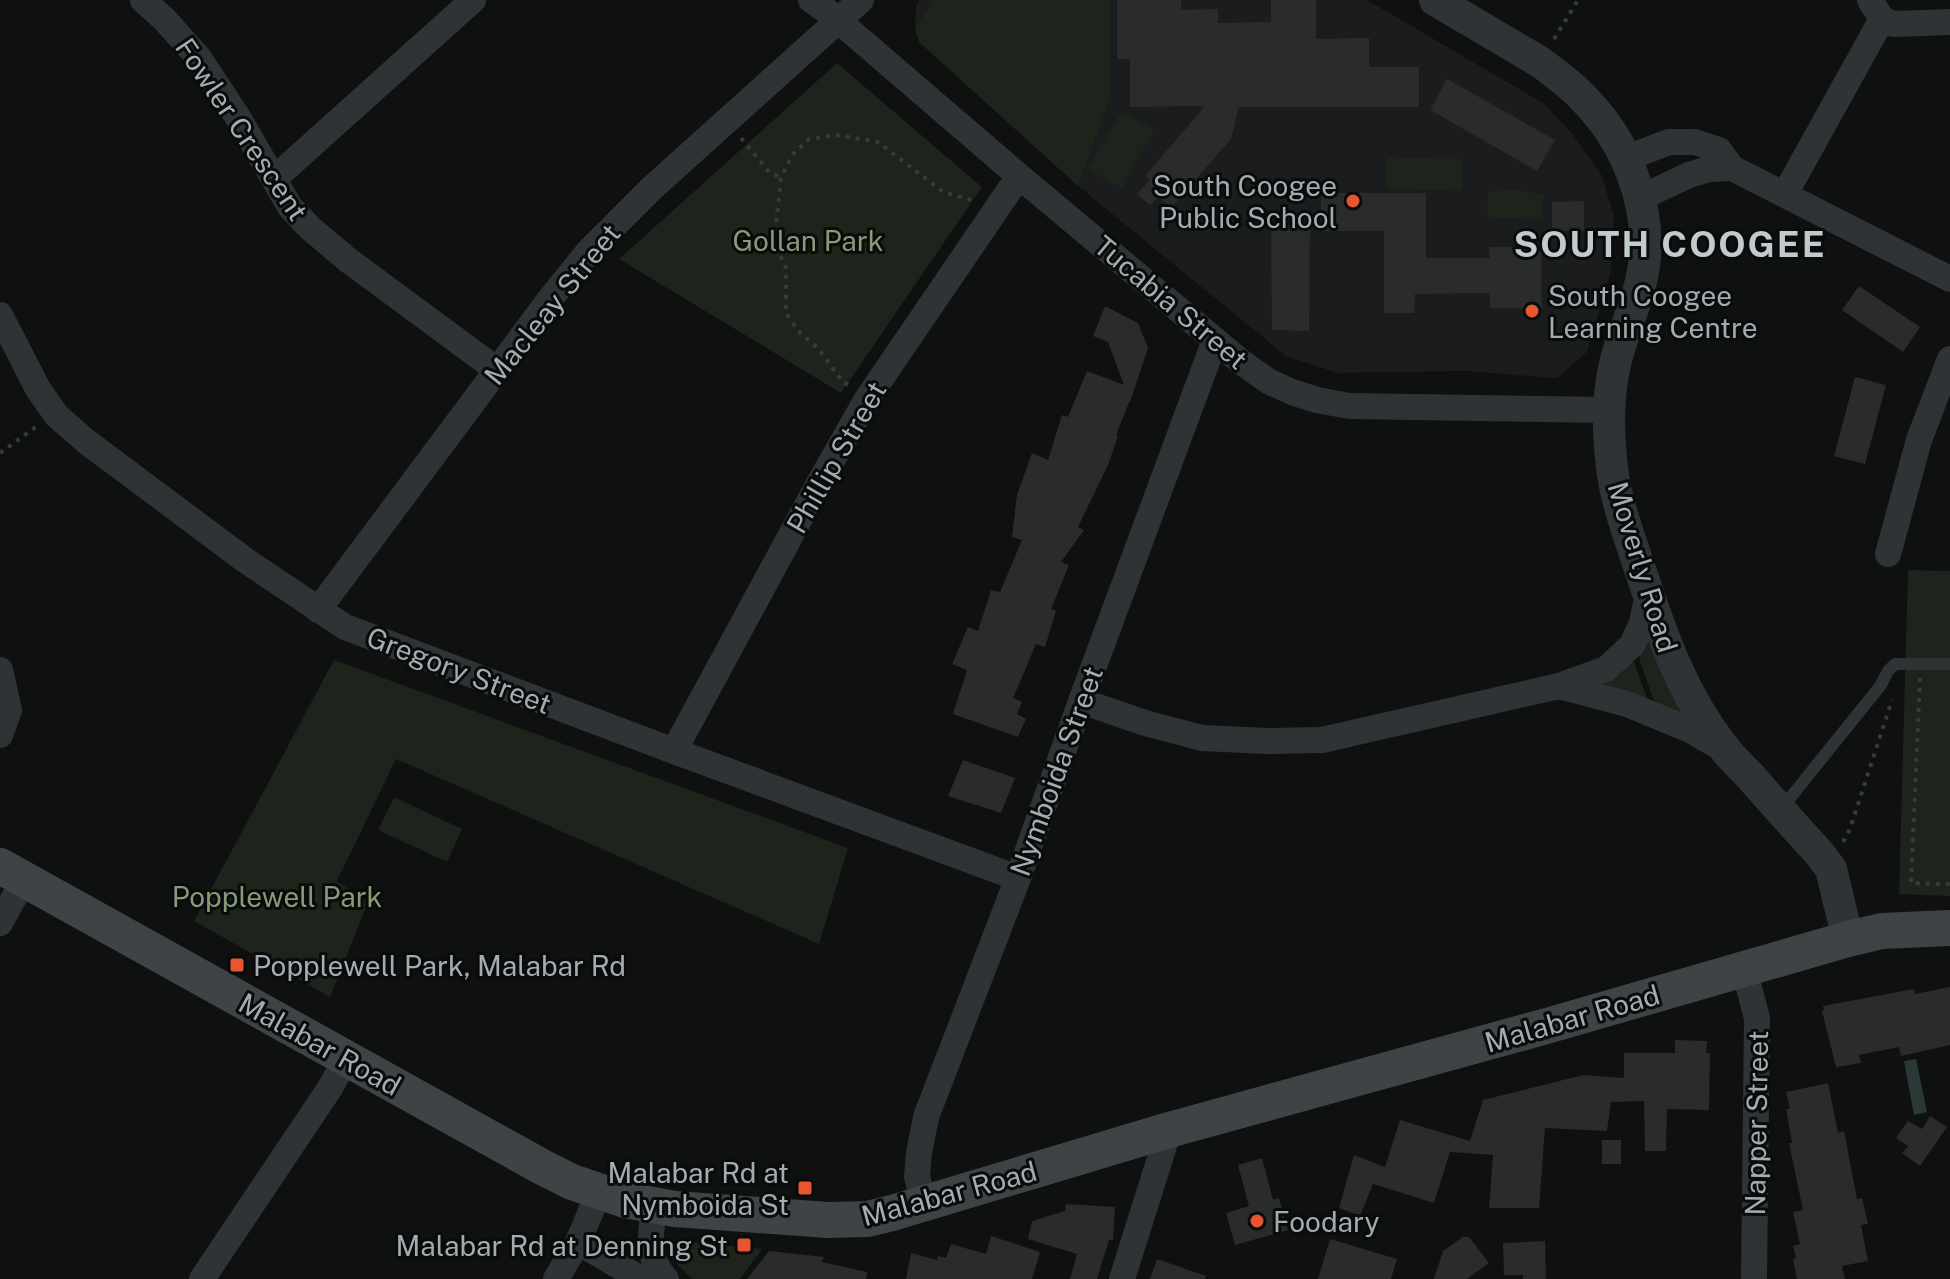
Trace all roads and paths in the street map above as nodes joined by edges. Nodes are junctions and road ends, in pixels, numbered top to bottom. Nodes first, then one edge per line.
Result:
1 (143, 0) edge
2 (473, 0) edge
3 (811, 0) edge
4 (861, 0) edge
5 (1435, 0) edge
6 (1578, 0) edge
7 (1876, 10) edge
8 (837, 21) junction
9 (1950, 22) edge
10 (1540, 62) junction
11 (727, 121) junction
12 (1627, 158) junction
13 (1732, 168) junction
14 (1019, 176) junction
15 (275, 178) junction
16 (781, 178) junction
17 (1785, 194) junction
18 (1640, 198) junction
19 (976, 201) dead end
20 (1950, 279) edge
21 (0, 315) edge
22 (1215, 340) junction
23 (1950, 359) edge
24 (497, 370) junction
25 (867, 399) junction
26 (1608, 410) junction
27 (26, 434) dead end
28 (0, 453) edge
29 (1888, 554) dead end
30 (1648, 594) junction
31 (318, 610) junction
32 (1921, 664) junction
33 (1950, 664) edge
34 (0, 670) edge
35 (1559, 686) junction
36 (1892, 695) dead end
37 (1081, 701) junction
38 (0, 735) edge
39 (674, 751) junction
40 (1726, 751) junction
41 (1780, 810) junction
42 (1825, 860) junction
43 (12, 873) edge
44 (1018, 878) junction
45 (1950, 884) edge
46 (0, 923) edge
47 (1950, 928) edge
48 (1848, 939) junction
49 (1744, 969) junction
50 (346, 1059) junction
51 (1169, 1130) junction
52 (599, 1192) junction
53 (924, 1204) junction
54 (654, 1206) junction
55 (578, 1242) junction
56 (202, 1279) edge
57 (556, 1279) edge
58 (641, 1279) edge
59 (666, 1279) edge
60 (1122, 1279) edge
61 (1754, 1279) edge

1 - 15 street, Fowler Crescent
2 - 15 street
3 - 8 street, Tucabia Street
4 - 8 street, Macleay Street
5 - 10 street, Moverly Road
6 - 10 path
7 - 9 street
7 - 17 street
8 - 11 street, Macleay Street
8 - 14 street, Tucabia Street
10 - 12 street, Moverly Road
11 - 16 path
11 - 24 street, Macleay Street
12 - 13 street
12 - 18 street, Moverly Road
13 - 17 street
13 - 18 street
14 - 22 street, Tucabia Street
14 - 25 street, Phillip Street
15 - 24 street, Fowler Crescent
16 - 19 path
16 - 25 path
17 - 20 street
18 - 26 street, Moverly Road
21 - 31 street, Gregory Street
22 - 26 street, Tucabia Street
22 - 37 street, Nymboida Street
23 - 29 street
24 - 31 street, Macleay Street
25 - 39 street, Phillip Street
26 - 30 street, Moverly Road
27 - 28 path
30 - 35 street
30 - 40 street, Moverly Road
31 - 39 street, Gregory Street
32 - 33 lane
32 - 41 lane
32 - 45 path
34 - 38 street
35 - 37 street
35 - 40 street
36 - 42 path
37 - 44 street, Nymboida Street
39 - 44 street, Gregory Street
40 - 41 street, Moverly Road
41 - 42 street, Moverly Road
42 - 48 street, Moverly Road
43 - 46 street
43 - 50 main road, Malabar Road
44 - 53 street, Nymboida Street
47 - 48 main road, Malabar Road
48 - 49 main road, Malabar Road
49 - 51 main road, Malabar Road
49 - 61 street, Napper Street
50 - 52 main road, Malabar Road
50 - 56 street
51 - 53 main road, Malabar Road
51 - 60 street
52 - 54 main road, Malabar Road
52 - 55 street
53 - 54 main road, Malabar Road
54 - 59 street
55 - 57 street
55 - 58 street

